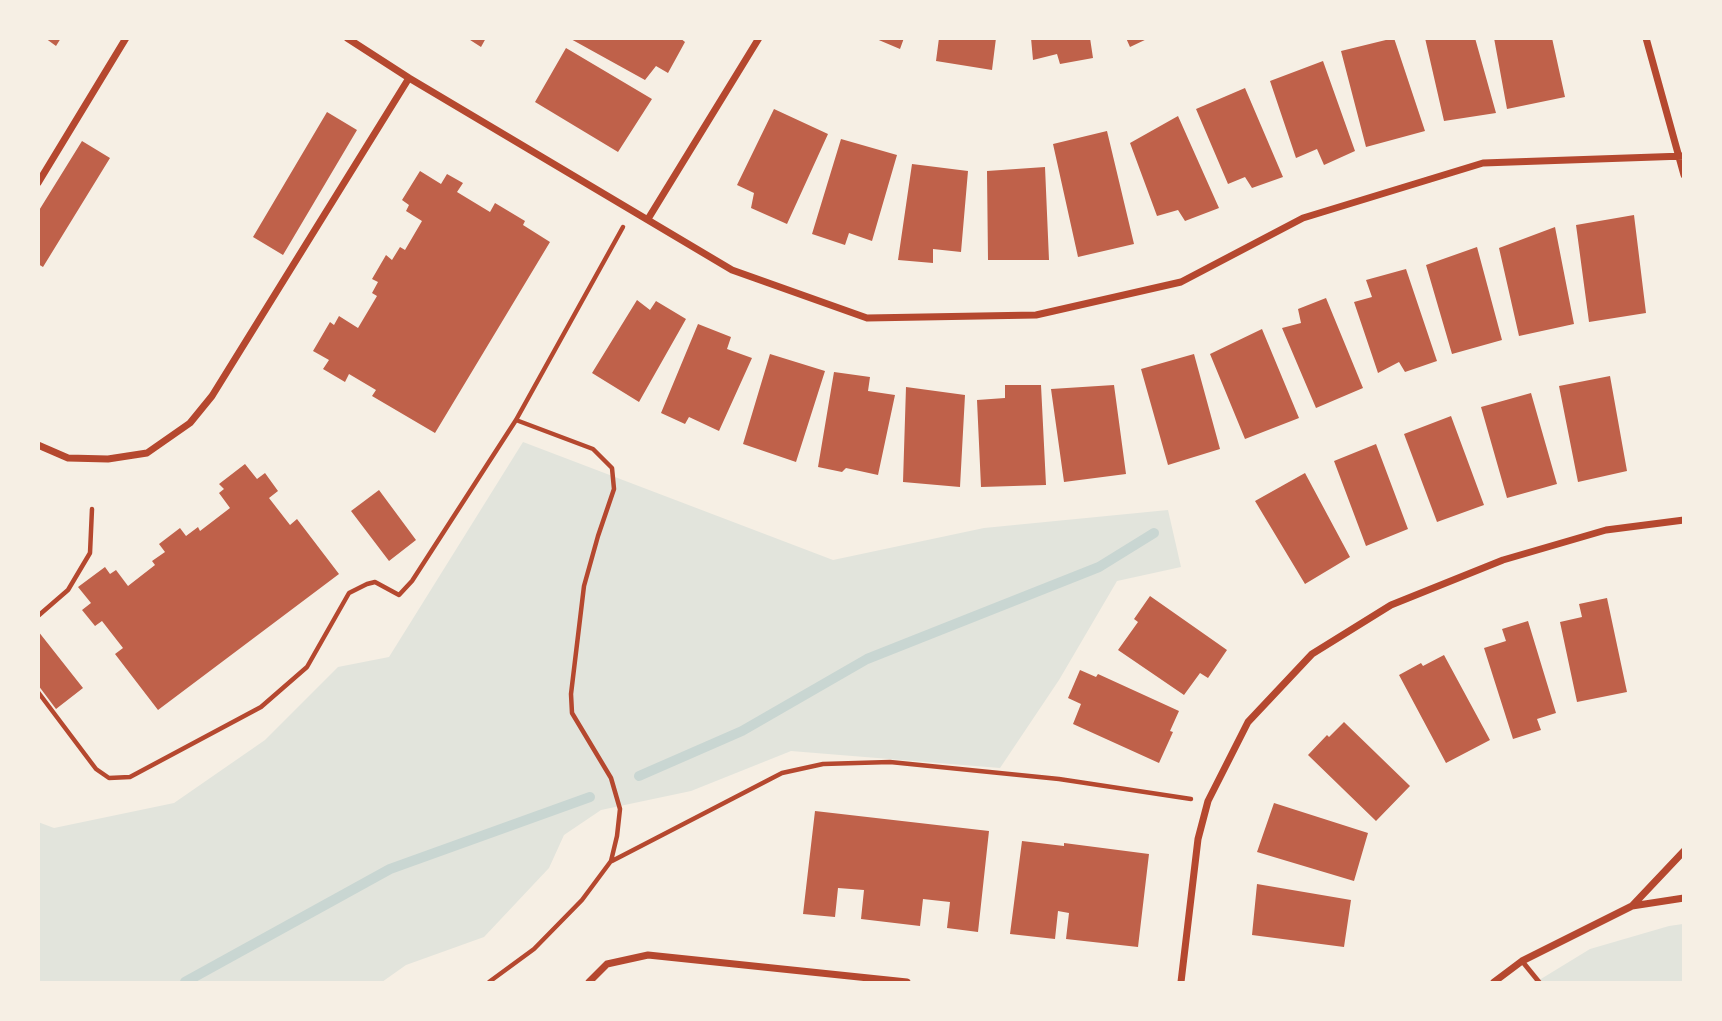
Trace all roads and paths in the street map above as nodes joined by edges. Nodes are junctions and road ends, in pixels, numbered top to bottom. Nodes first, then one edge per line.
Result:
1 (125, 38) edge
2 (347, 38) edge
3 (759, 38) edge
4 (1646, 38) edge
5 (410, 78) junction
6 (1681, 156) edge
7 (1684, 175) edge
8 (38, 183) edge
9 (632, 211) junction
10 (648, 219) junction
11 (516, 420) junction
12 (38, 445) edge
13 (92, 509) dead end
14 (1684, 520) edge
15 (38, 616) edge
16 (38, 692) edge
17 (1208, 801) junction
18 (1684, 851) edge
19 (611, 861) junction
20 (1684, 898) edge
21 (1632, 906) junction
22 (1522, 961) junction
23 (489, 982) edge
24 (589, 982) edge
25 (907, 982) edge
26 (1181, 982) edge
27 (1494, 982) edge
28 (1539, 982) edge

1 - 8 street
2 - 5 street
3 - 10 street
4 - 6 street
5 - 9 street
5 - 12 street
6 - 7 street
6 - 10 street
9 - 10 street
9 - 11 path
11 - 16 path
11 - 19 path
13 - 15 path
14 - 17 street
17 - 19 path
17 - 26 street
18 - 21 street
19 - 23 path
20 - 21 street
21 - 22 street
22 - 27 street
22 - 28 lane
24 - 25 street

